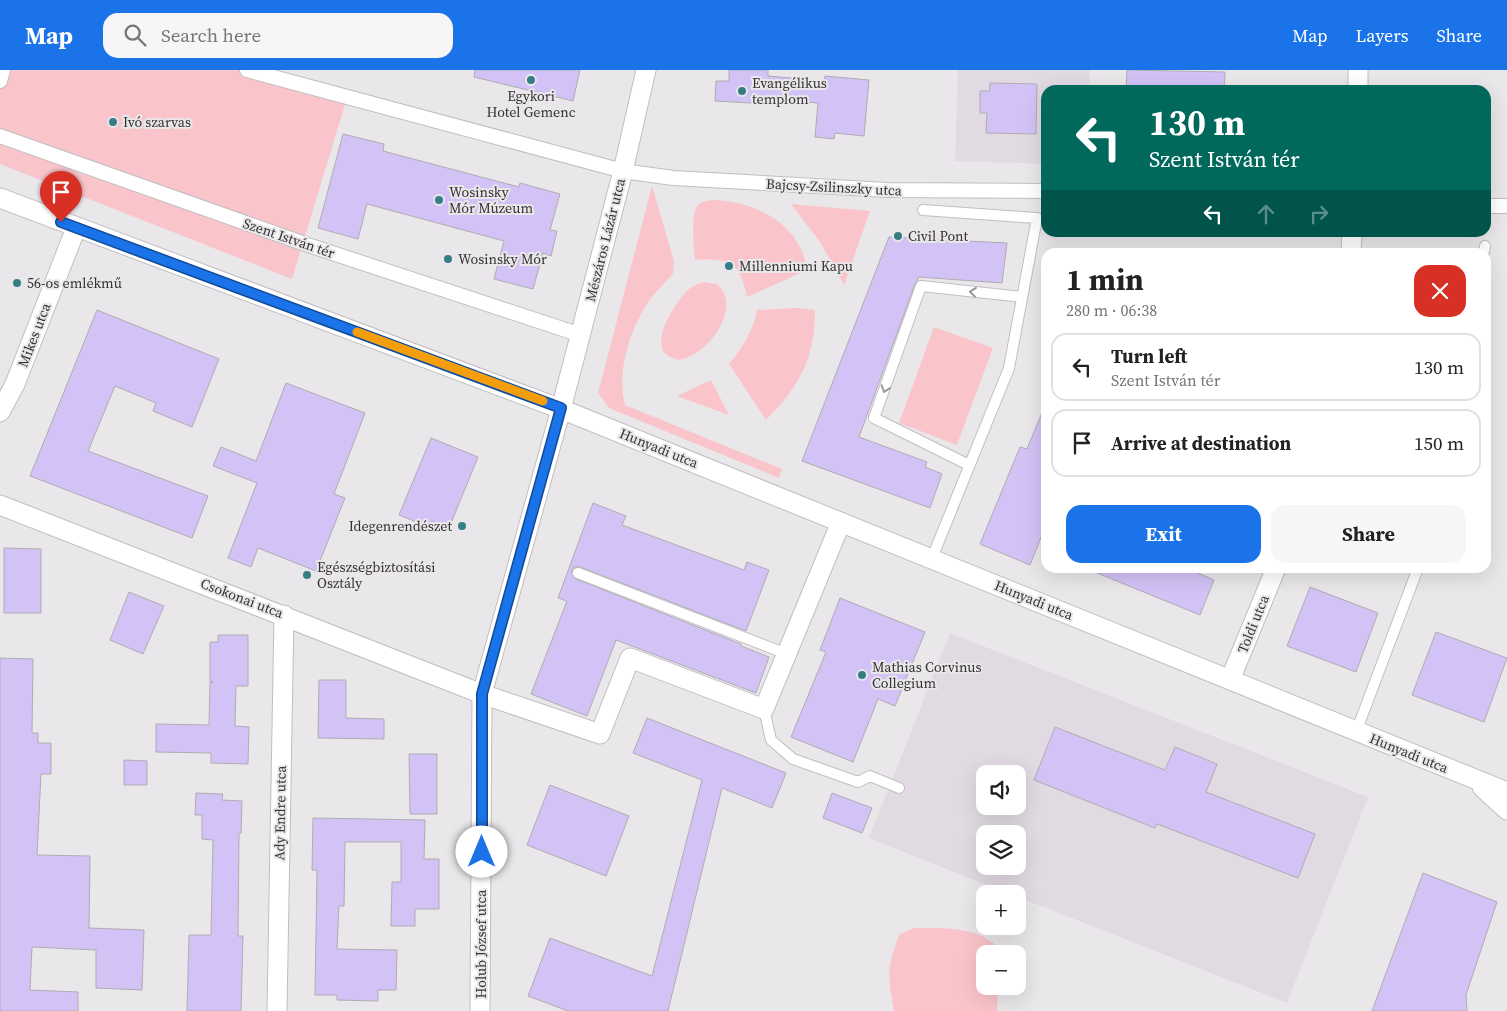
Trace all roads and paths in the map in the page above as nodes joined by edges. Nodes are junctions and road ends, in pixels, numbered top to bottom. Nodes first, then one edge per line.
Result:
1 (3, 70) edge
2 (247, 70) edge
3 (646, 70) edge
4 (1358, 70) edge
5 (0, 81) edge
6 (1358, 85) edge
7 (0, 136) edge
8 (623, 171) junction
9 (1041, 191) edge
10 (0, 198) edge
11 (1491, 206) edge
12 (1507, 206) edge
13 (923, 210) dead end
14 (76, 228) junction
15 (1022, 297) junction
16 (580, 335) junction
17 (561, 408) junction
18 (0, 412) edge
19 (969, 465) junction
20 (0, 505) edge
21 (841, 522) junction
22 (932, 558) junction
23 (578, 573) dead end
24 (1274, 573) edge
25 (1416, 573) edge
26 (284, 615) junction
27 (787, 654) junction
28 (1230, 680) junction
29 (482, 694) junction
30 (764, 709) junction
31 (1356, 732) junction
32 (1474, 779) junction
33 (899, 788) dead end
34 (1507, 792) edge
35 (1507, 810) edge
36 (277, 1011) edge
37 (480, 1011) edge

1 - 5 street
2 - 8 street
3 - 8 street, Mészáros Lázár utca
4 - 6 street
7 - 16 street, Szent István tér
8 - 9 street, Bajcsy-Zsilinszky utca
8 - 16 street, Mészáros Lázár utca
10 - 14 street
11 - 12 street
13 - 15 lane
14 - 17 street
14 - 18 street, Mikes utca
15 - 19 lane
15 -> 19 lane
16 - 17 street, Mészáros Lázár utca
17 - 21 street, Hunyadi utca
17 - 29 street, Holub József utca
19 - 22 lane
20 - 26 street, Csokonai utca
21 - 22 street, Hunyadi utca
21 - 27 street
22 - 28 street, Hunyadi utca
23 - 27 lane
24 - 28 street, Toldi utca
25 - 31 lane
26 - 29 street, Csokonai utca
26 - 36 street, Ady Endre utca
27 - 30 street
28 - 31 street, Hunyadi utca
29 - 30 street, Csokonai utca
29 - 37 street, Holub József utca
30 - 33 lane
31 - 32 street, Hunyadi utca
32 - 34 street, Hunyadi utca
32 - 35 street

